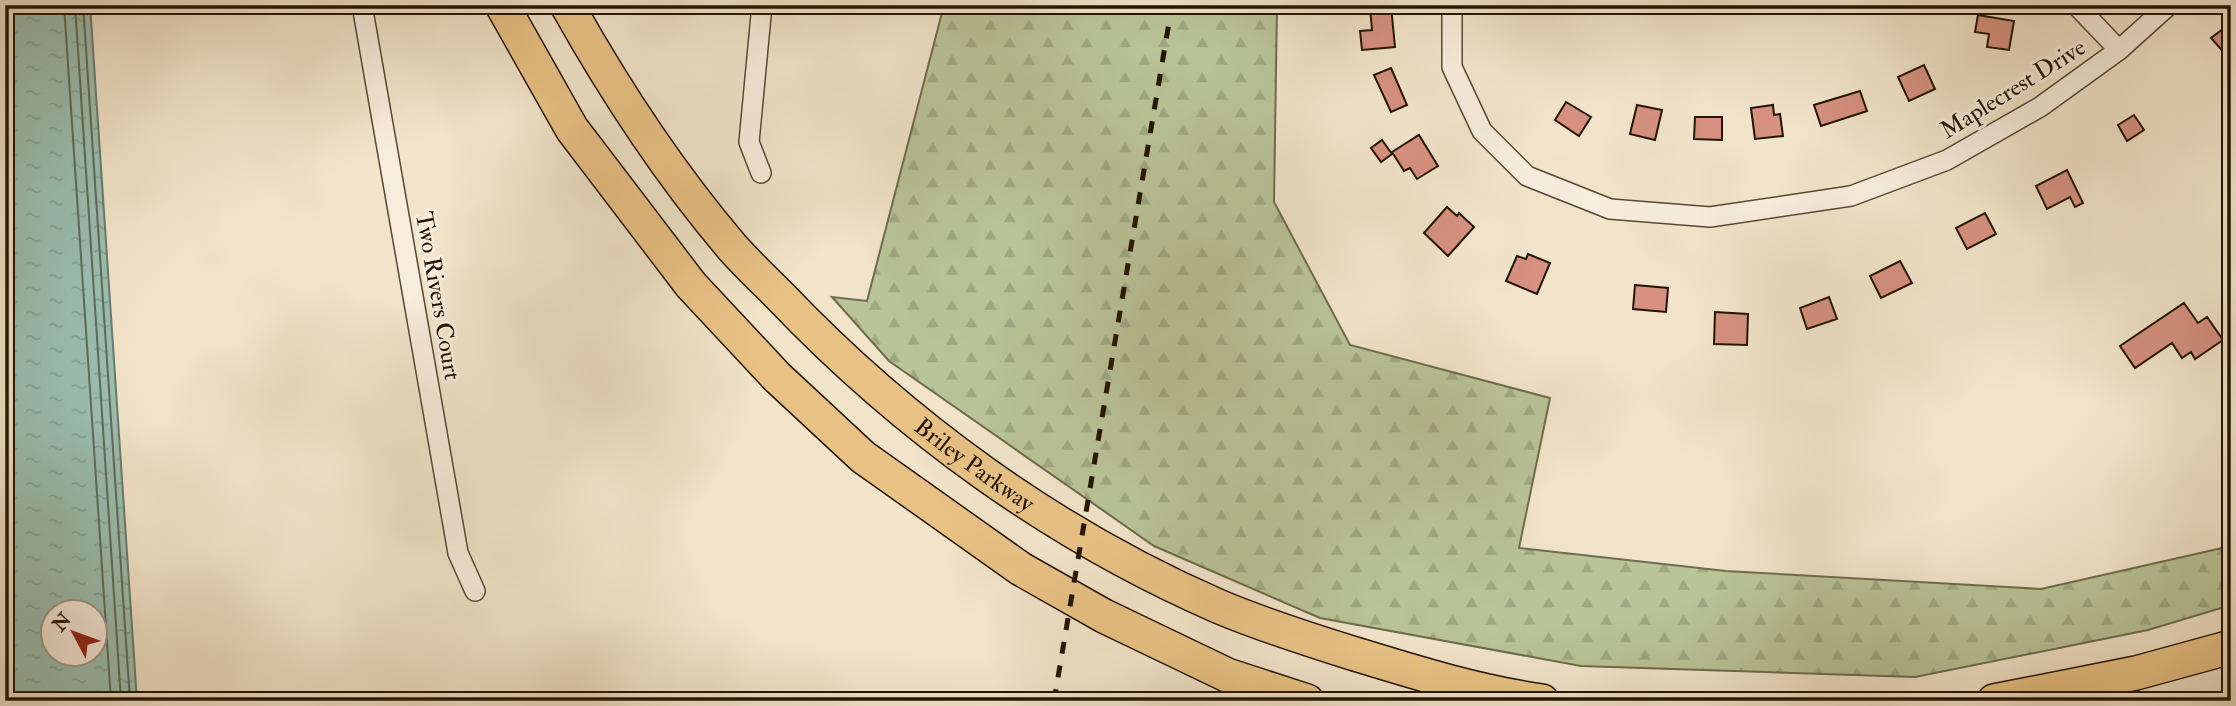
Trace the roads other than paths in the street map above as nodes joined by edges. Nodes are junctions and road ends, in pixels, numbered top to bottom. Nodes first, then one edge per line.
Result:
1 (362, 5) edge
2 (502, 5) edge
3 (567, 5) edge
4 (762, 5) edge
5 (1452, 5) edge
6 (2076, 5) edge
7 (2169, 5) edge
8 (2119, 50) junction
9 (761, 173) dead end
10 (475, 591) dead end
11 (2231, 647) edge
12 (1307, 701) edge
13 (1542, 701) edge
14 (1994, 701) edge

1 - 10 street, Two Rivers Court
2 - 12 highway
3 - 13 highway, Briley Parkway
4 - 9 street
5 - 8 street, Maplecrest Drive
6 - 8 street
7 - 8 street, Maplecrest Drive
11 - 14 highway

